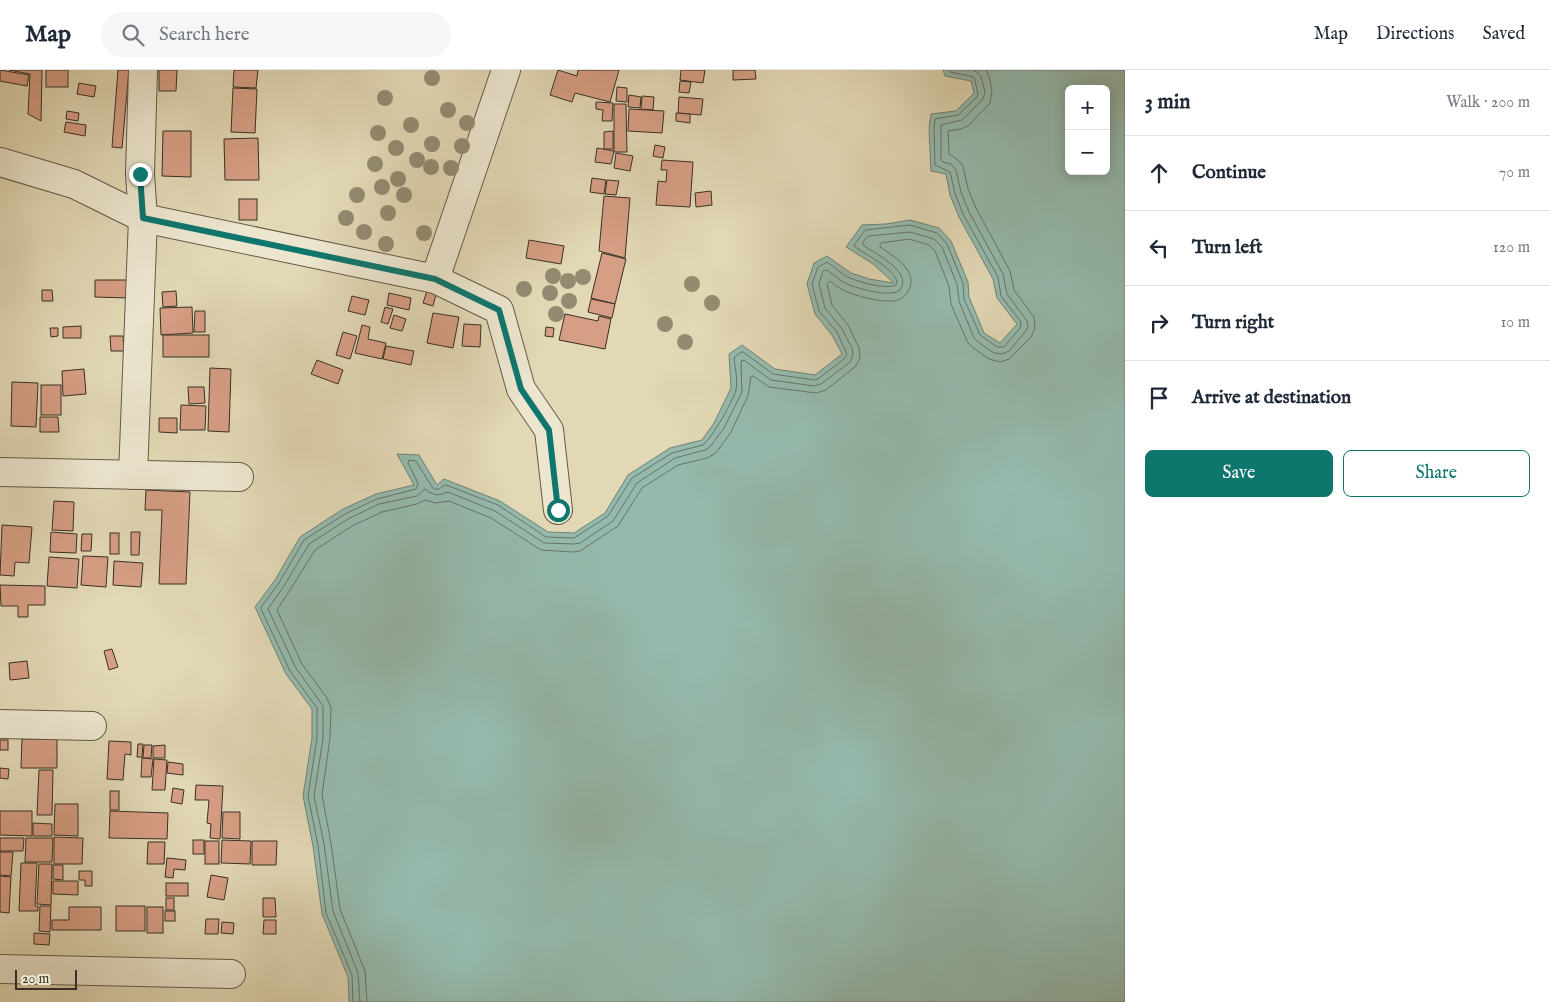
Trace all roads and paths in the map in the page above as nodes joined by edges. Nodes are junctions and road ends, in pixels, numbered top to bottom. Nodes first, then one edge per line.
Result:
1 (143, 70) edge
2 (506, 70) edge
3 (0, 162) edge
4 (143, 218) junction
5 (435, 279) junction
6 (0, 472) edge
7 (133, 474) junction
8 (239, 476) dead end
9 (558, 510) dead end
10 (0, 724) edge
11 (92, 726) dead end
12 (0, 968) edge
13 (231, 974) dead end

1 - 4 street
2 - 5 street
3 - 4 street
4 - 5 street
4 - 7 street
5 - 9 street
6 - 7 street
7 - 8 street
10 - 11 street
12 - 13 street

